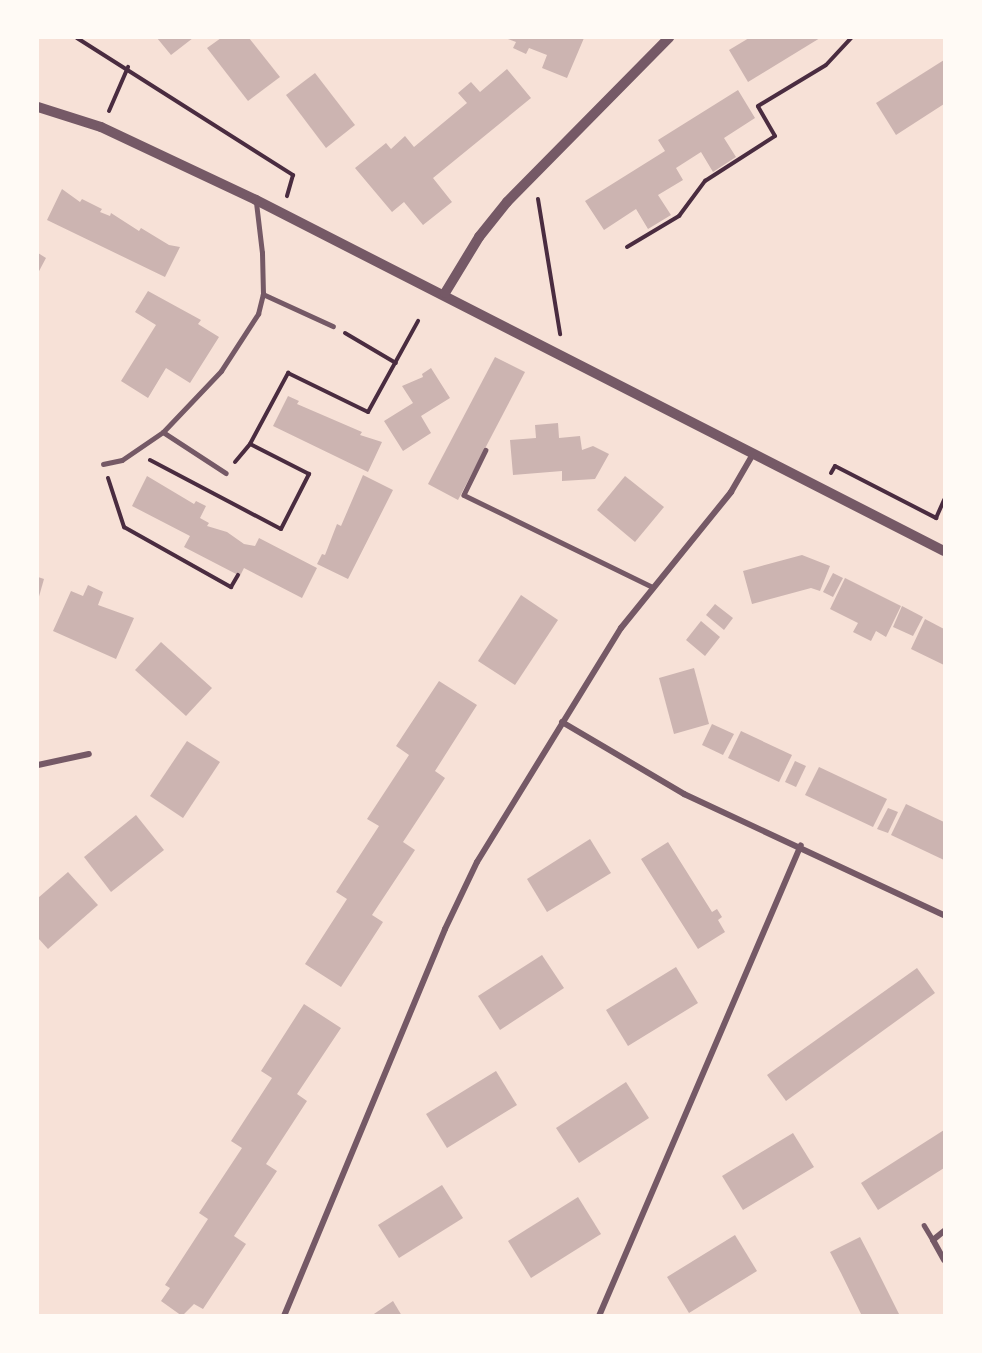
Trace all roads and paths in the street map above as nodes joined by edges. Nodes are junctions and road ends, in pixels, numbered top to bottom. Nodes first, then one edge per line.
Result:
1 (77, 38) edge
2 (669, 38) edge
3 (851, 38) edge
4 (128, 68) junction
5 (38, 107) edge
6 (101, 127) junction
7 (534, 175) junction
8 (256, 200) junction
9 (282, 214) junction
10 (627, 247) dead end
11 (445, 293) junction
12 (262, 294) junction
13 (418, 321) dead end
14 (333, 326) joint
15 (563, 355) junction
16 (396, 363) junction
17 (163, 432) junction
18 (138, 450) junction
19 (486, 450) dead end
20 (754, 453) junction
21 (104, 464) joint
22 (226, 473) dead end
23 (821, 489) junction
24 (945, 500) edge
25 (945, 551) edge
26 (238, 575) dead end
27 (653, 587) junction
28 (562, 722) junction
29 (89, 754) dead end
30 (38, 765) edge
31 (801, 846) junction
32 (945, 915) edge
33 (924, 1225) dead end
34 (945, 1231) edge
35 (933, 1240) junction
36 (945, 1260) edge
37 (284, 1316) edge
38 (599, 1316) edge

1 - 4 path
2 - 7 street
3 - 10 path
4 - 6 path
4 - 9 path
5 - 6 street
6 - 8 street
7 - 11 street
7 - 15 path
8 - 9 street
8 - 12 lane
9 - 11 street
11 - 15 street
12 - 14 lane
12 - 17 lane
13 - 16 path
14 - 16 path
15 - 20 street
16 - 18 path
17 - 18 lane
17 - 22 lane
18 - 21 lane
19 - 27 lane
20 - 23 street
20 - 27 street
21 - 26 path
23 - 24 path
23 - 25 street
27 - 28 street
28 - 31 street
28 - 37 street
29 - 30 street
31 - 32 street
31 - 38 street
33 - 35 lane
34 - 35 street
35 - 36 street

